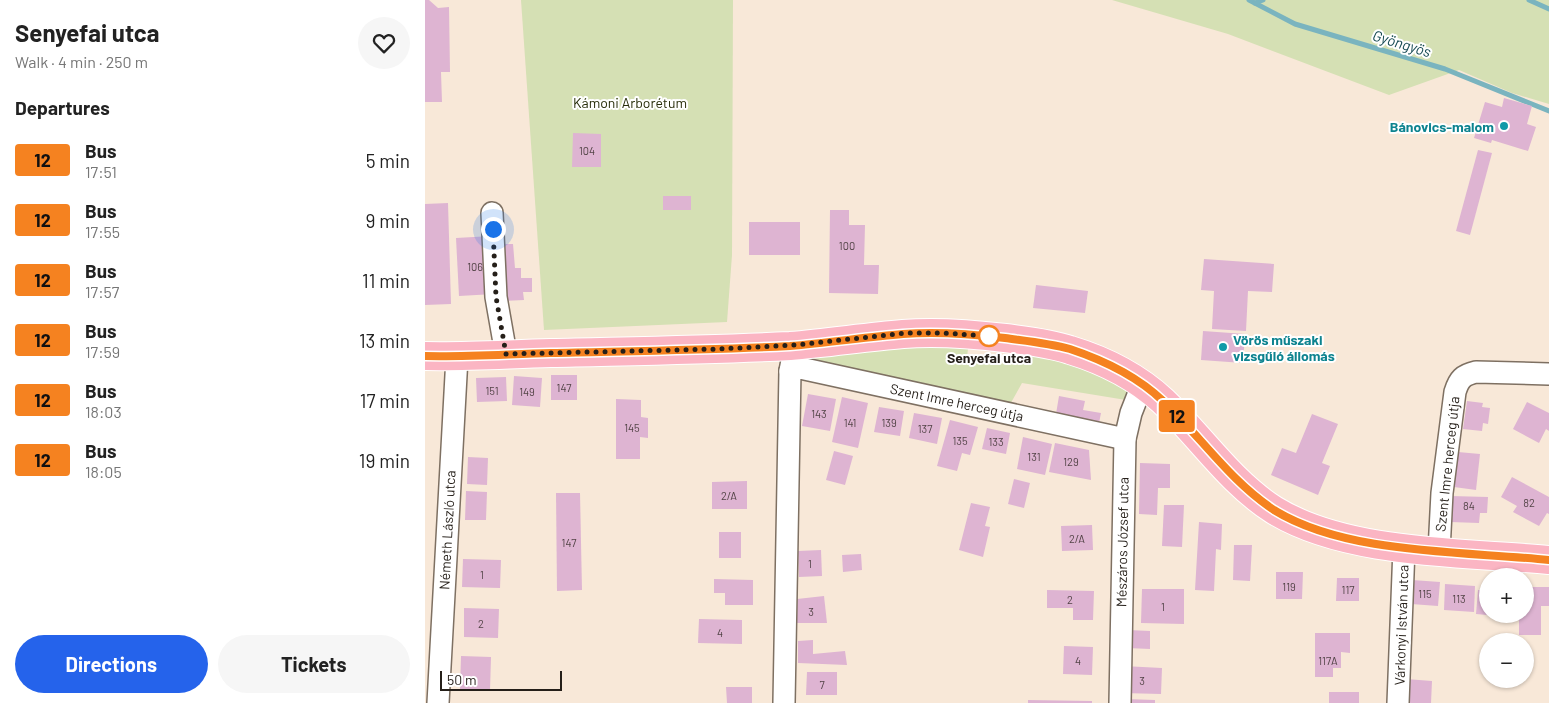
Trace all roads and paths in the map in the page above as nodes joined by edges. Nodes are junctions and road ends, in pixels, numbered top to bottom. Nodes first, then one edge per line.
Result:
1 (492, 212) dead end
2 (506, 354) junction
3 (425, 356) edge
4 (457, 357) junction
5 (793, 358) junction
6 (1549, 374) edge
7 (1143, 385) junction
8 (1125, 438) junction
9 (1404, 548) junction
10 (1439, 551) junction
11 (1549, 560) edge
12 (432, 659) edge
13 (438, 703) edge
14 (784, 703) edge
15 (1119, 703) edge
16 (1398, 703) edge

1 - 2 street
2 - 4 main road, Szent Imre herceg útja
2 - 5 main road, Szent Imre herceg útja
3 - 4 main road, Szent Imre herceg útja
4 - 12 street, Németh László utca
5 - 7 main road, Szent Imre herceg útja
5 - 8 street, Szent Imre herceg útja
5 - 14 street
6 - 10 street, Szent Imre herceg útja
7 - 8 street, Mészáros József utca
7 - 9 main road, Szent Imre herceg útja
8 - 15 street, Mészáros József utca
9 - 10 main road, Szent Imre herceg útja
9 - 16 street, Várkonyi István utca
10 - 11 main road, Szent Imre herceg útja
12 - 13 street, Németh László utca

